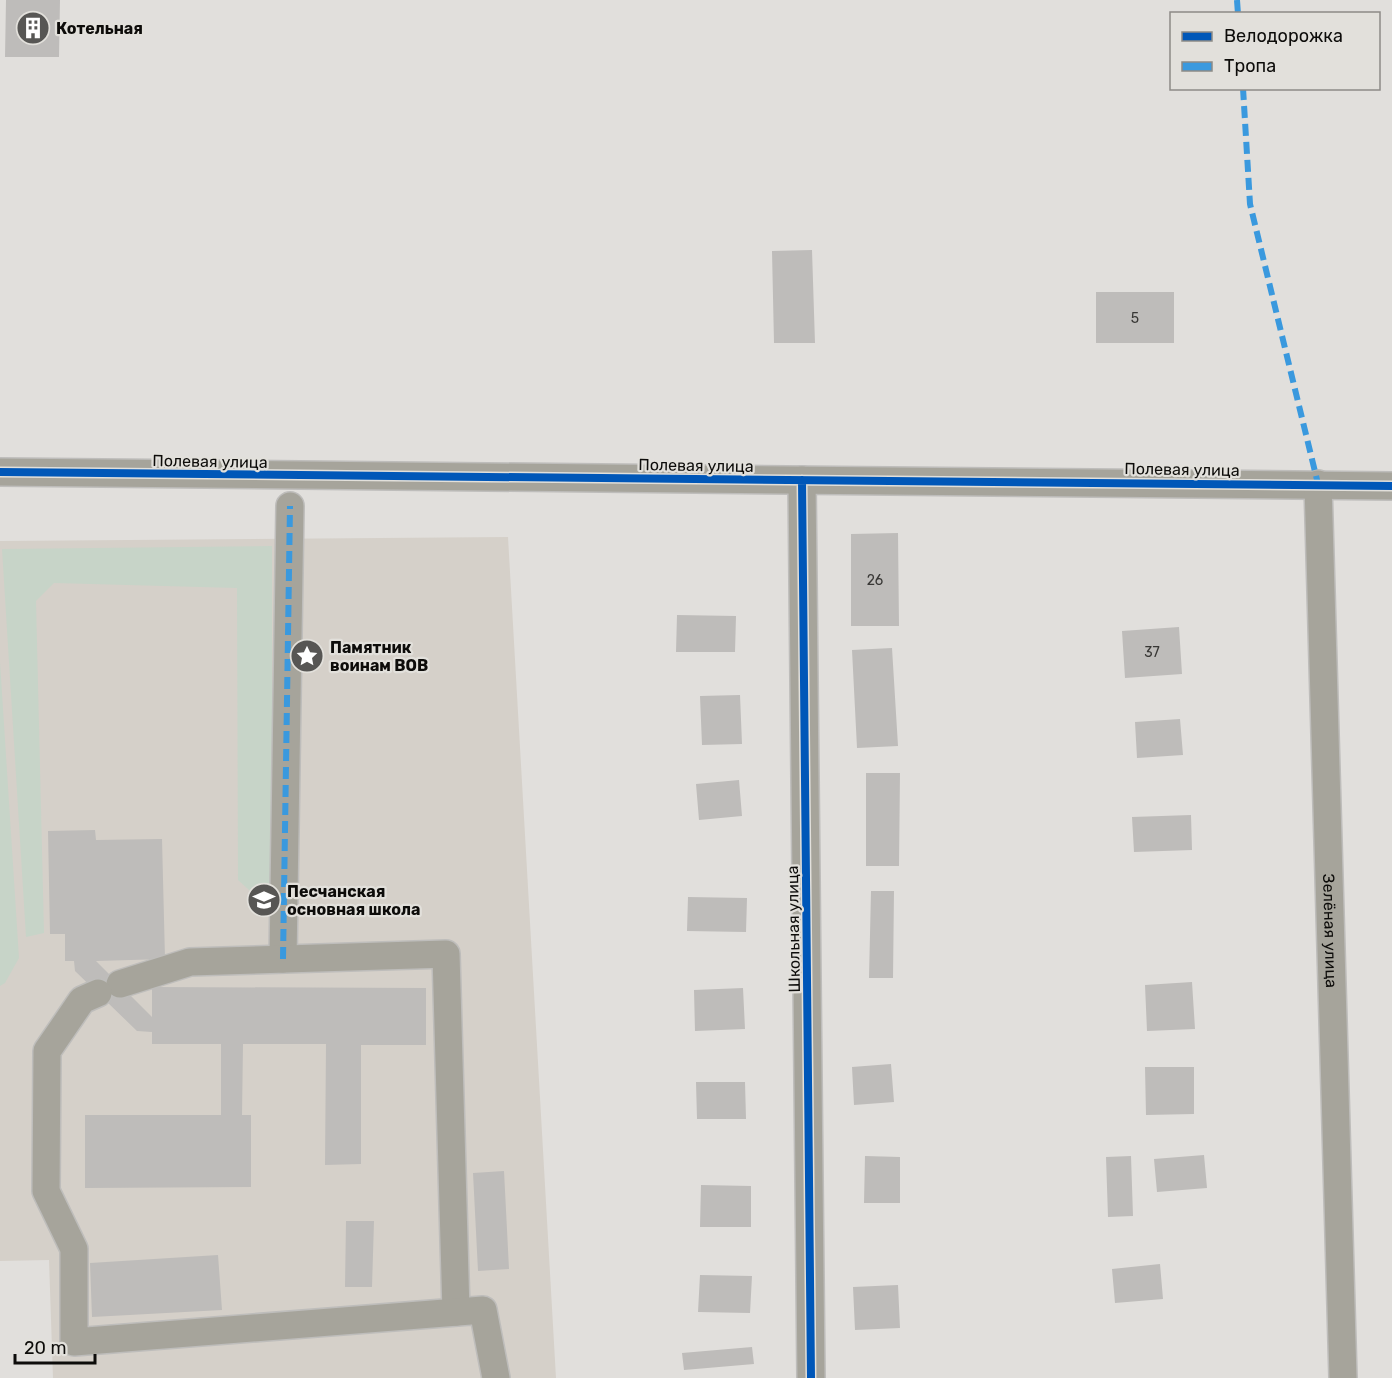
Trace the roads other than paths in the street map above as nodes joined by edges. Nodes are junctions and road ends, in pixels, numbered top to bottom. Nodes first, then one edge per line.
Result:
1 (0, 472) edge
2 (802, 480) junction
3 (1318, 484) junction
4 (1392, 486) edge
5 (290, 506) dead end
6 (283, 959) junction
7 (456, 1312) junction
8 (496, 1378) edge
9 (811, 1378) edge
10 (1343, 1378) edge

1 - 2 street, Полевая улица
2 - 3 street, Полевая улица
2 - 9 street, Школьная улица
3 - 4 street, Полевая улица
3 - 10 street, Зелёная улица
5 - 6 street
6 - 7 street
6 - 7 street
7 - 8 street

